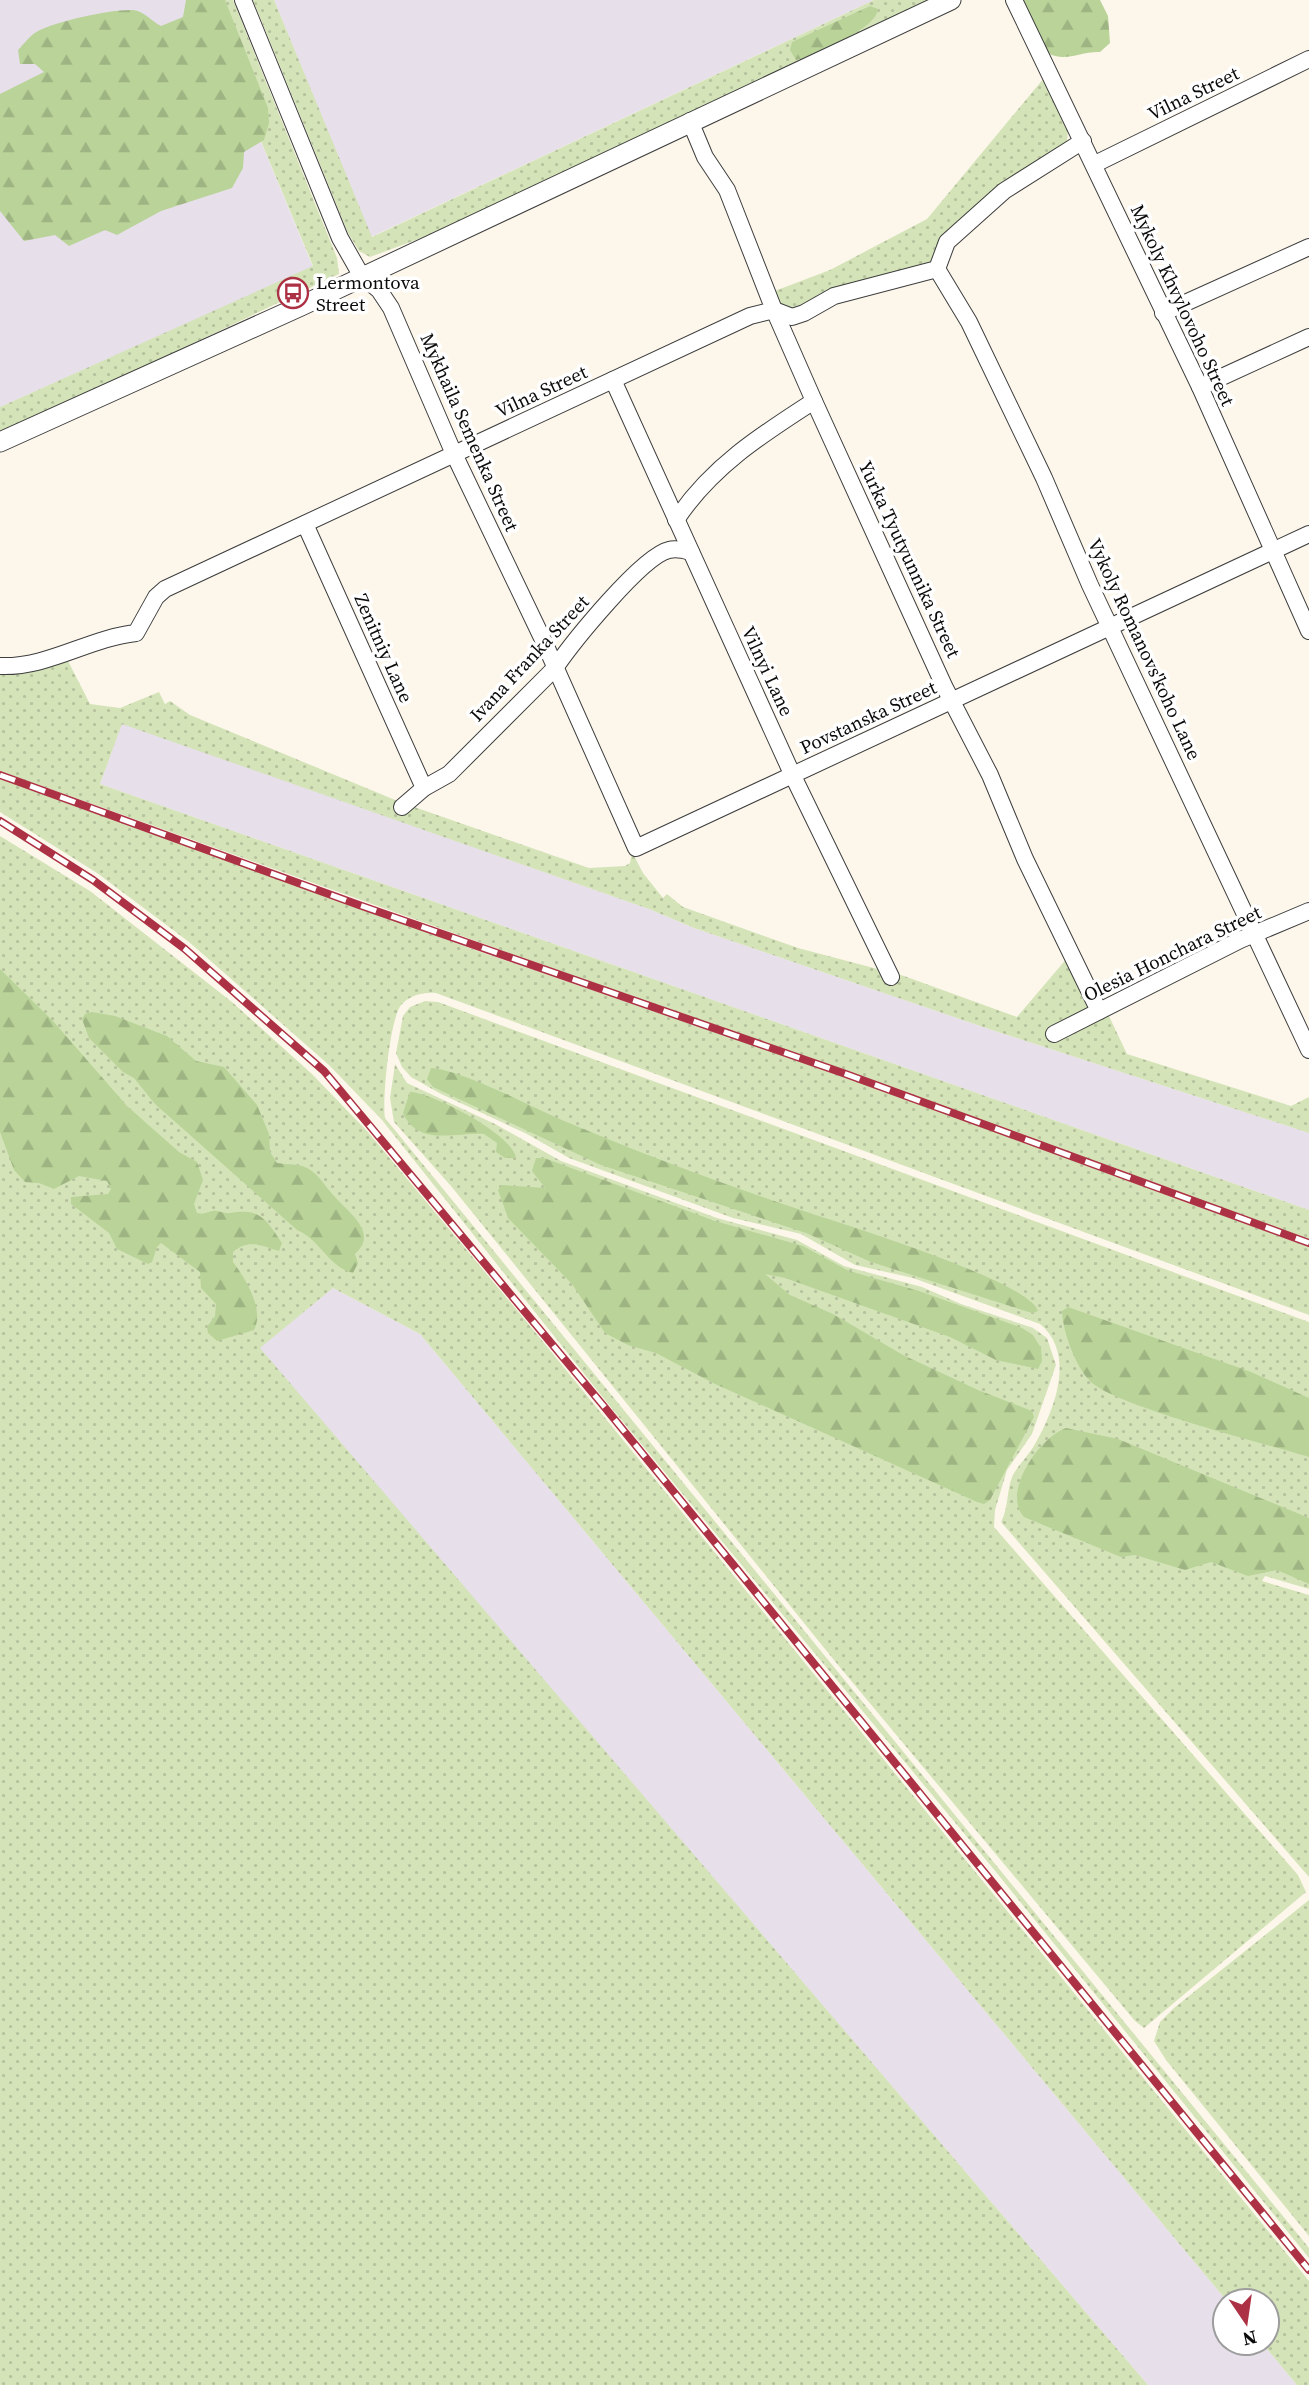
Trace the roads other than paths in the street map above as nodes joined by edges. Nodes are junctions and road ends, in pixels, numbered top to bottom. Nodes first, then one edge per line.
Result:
1 (243, 0) edge
2 (951, 0) edge
3 (1014, 0) edge
4 (1309, 59) edge
5 (690, 121) junction
6 (1083, 141) junction
7 (1095, 164) junction
8 (1309, 247) edge
9 (937, 269) junction
10 (362, 275) junction
11 (774, 310) junction
12 (1163, 313) junction
13 (1309, 337) edge
14 (613, 380) junction
15 (1200, 387) junction
16 (814, 401) junction
17 (0, 442) edge
18 (454, 454) junction
19 (676, 520) junction
20 (305, 524) junction
21 (1309, 534) edge
22 (1272, 551) junction
23 (691, 552) junction
24 (1110, 627) junction
25 (1309, 631) edge
26 (0, 666) edge
27 (555, 668) junction
28 (952, 700) junction
29 (793, 776) junction
30 (424, 788) junction
31 (402, 807) dead end
32 (636, 848) joint
33 (1309, 911) edge
34 (1254, 935) junction
35 (891, 977) dead end
36 (1099, 1011) junction
37 (1054, 1034) dead end
38 (1309, 1050) edge

1 - 10 street, Mykhaila Semenka Street
2 - 5 street
3 - 6 street, Mykoly Khvylovoho Street
4 - 7 street, Vilna Street
5 - 10 street
5 - 11 street, Yurka Tyutyunnika Street
6 - 7 street, Mykoly Khvylovoho Street
6 - 9 street
7 - 12 street, Mykoly Khvylovoho Street
8 - 12 street
9 - 11 street, Vilna Street
9 - 24 street, Vykoly Romanovs'koho Lane
10 - 17 street
10 - 18 street, Mykhaila Semenka Street
11 - 14 street, Vilna Street
11 - 16 street, Yurka Tyutyunnika Street
12 - 15 street, Mykoly Khvylovoho Street
13 - 15 street
14 - 18 street, Vilna Street
14 - 19 street, Vilnyi Lane
15 - 22 street, Mykoly Khvylovoho Street
16 - 19 street
16 - 28 street, Yurka Tyutyunnika Street
18 - 20 street, Vilna Street
18 - 27 street, Mykhaila Semenka Street
19 - 23 street, Vilnyi Lane
20 - 26 street, Vilna Street
20 - 30 street, Zenitniy Lane
21 - 22 street, Povstanska Street
22 - 24 street, Povstanska Street
22 - 25 street, Mykoly Khvylovoho Street
23 - 27 street, Ivana Franka Street
23 - 29 street, Vilnyi Lane
24 - 28 street, Povstanska Street
24 - 34 street, Vykoly Romanovs'koho Lane
27 - 30 street, Ivana Franka Street
27 - 32 street, Mykhaila Semenka Street
28 - 29 street, Povstanska Street
28 - 36 street, Yurka Tyutyunnika Street
29 - 32 street, Povstanska Street
29 - 35 street, Vilnyi Lane
30 - 31 street, Ivana Franka Street
33 - 34 street, Olesia Honchara Street
34 - 36 street, Olesia Honchara Street
34 - 38 street, Vykoly Romanovs'koho Lane
36 - 37 street, Olesia Honchara Street

